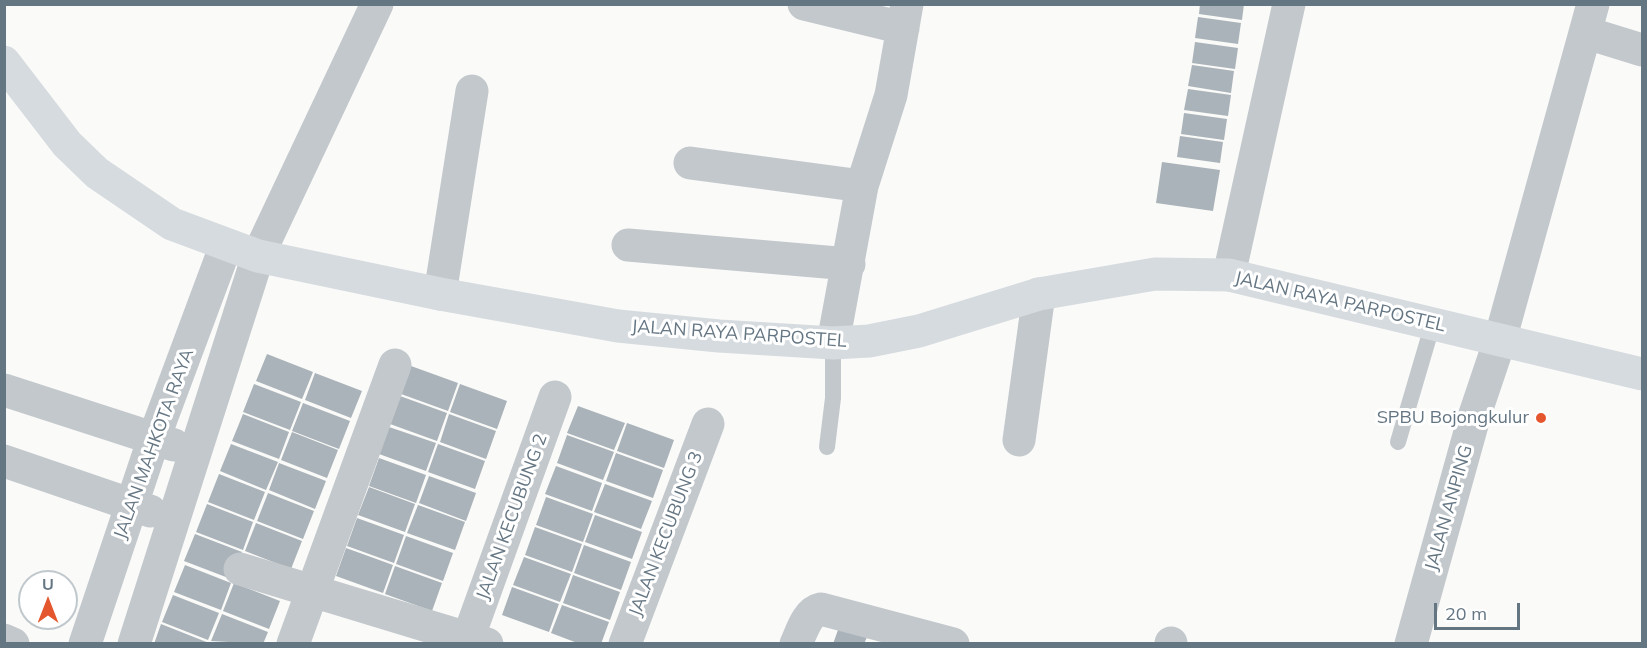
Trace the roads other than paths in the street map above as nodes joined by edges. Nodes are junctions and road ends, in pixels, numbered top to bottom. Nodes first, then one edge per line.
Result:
1 (378, 4) edge
2 (804, 4) edge
3 (1289, 4) edge
4 (905, 16) edge
5 (1590, 19) edge
6 (1642, 50) edge
7 (4, 62) edge
8 (472, 91) dead end
9 (690, 163) dead end
10 (862, 186) junction
11 (226, 245) junction
12 (628, 245) dead end
13 (258, 256) junction
14 (849, 264) junction
15 (1230, 275) junction
16 (440, 294) junction
17 (1039, 294) junction
18 (1433, 323) junction
19 (1500, 340) junction
20 (833, 343) junction
21 (395, 365) dead end
22 (1642, 374) edge
23 (4, 390) edge
24 (555, 396) dead end
25 (708, 424) dead end
26 (154, 438) junction
27 (1019, 440) dead end
28 (1398, 442) dead end
29 (827, 447) dead end
30 (195, 453) junction
31 (4, 461) edge
32 (131, 504) junction
33 (174, 520) junction
34 (240, 569) dead end
35 (312, 590) junction
36 (4, 640) edge
37 (474, 642) edge
38 (13, 644) edge
39 (85, 644) edge
40 (134, 644) edge
41 (293, 644) edge
42 (625, 644) edge
43 (796, 644) edge
44 (953, 644) edge
45 (1411, 644) edge

1 - 13 street, JALAN MAHKOTA RAYA
2 - 4 street
3 - 15 street
4 - 10 street
5 - 6 street
5 - 19 street, JALAN ANPING
7 - 11 main road, JALAN RAYA PARPOSTEL
8 - 16 street
9 - 10 street
10 - 14 street
11 - 13 main road, JALAN RAYA PARPOSTEL
11 - 26 street, JALAN MAHKOTA RAYA
12 - 14 street
13 - 16 main road, JALAN RAYA PARPOSTEL
13 - 30 street, JALAN MAHKOTA RAYA
14 - 20 street
15 - 17 main road, JALAN RAYA PARPOSTEL
15 - 18 main road, JALAN RAYA PARPOSTEL
16 - 20 main road, JALAN RAYA PARPOSTEL
17 - 20 main road, JALAN RAYA PARPOSTEL
17 - 27 street
18 - 19 main road, JALAN RAYA PARPOSTEL
18 - 28 lane
19 - 22 main road, JALAN RAYA PARPOSTEL
19 - 45 street, JALAN ANPING
20 - 29 lane
21 - 35 street
23 - 26 street
24 - 37 street, JALAN KECUBUNG 2
25 - 42 street, JALAN KECUBUNG 3
26 - 30 street
26 - 32 street, JALAN MAHKOTA RAYA
30 - 33 street, JALAN MAHKOTA RAYA
31 - 32 street
32 - 33 street
32 - 39 street, JALAN MAHKOTA RAYA
33 - 40 street, JALAN MAHKOTA RAYA
34 - 35 street
35 - 37 street
35 - 41 street
36 - 38 street
43 - 44 street

